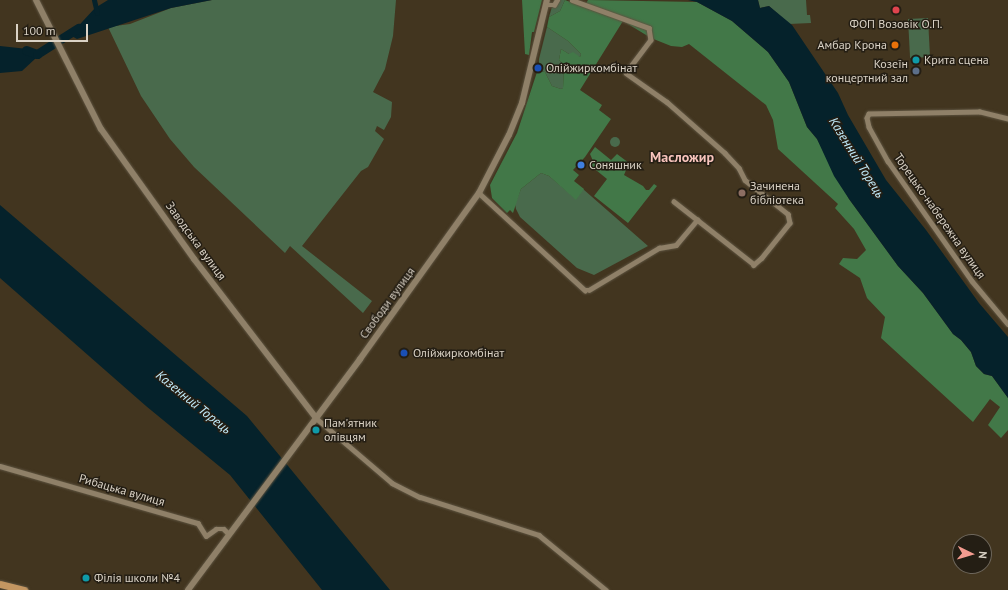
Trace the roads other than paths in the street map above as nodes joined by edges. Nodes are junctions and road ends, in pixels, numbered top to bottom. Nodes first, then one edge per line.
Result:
1 (36, 0) edge
2 (557, 0) edge
3 (572, 0) edge
4 (546, 2) edge
5 (1008, 119) edge
6 (479, 193) junction
7 (674, 202) dead end
8 (696, 220) junction
9 (1008, 324) edge
10 (316, 418) junction
11 (0, 466) edge
12 (229, 534) junction
13 (0, 584) edge
14 (24, 590) edge
15 (188, 590) edge
16 (606, 590) edge

1 - 10 main road, Заводська вулиця
2 - 4 street
3 - 8 street
4 - 6 main road, Свободи вулиця
5 - 9 street, Торецько-набережна вулиця
6 - 8 street
6 - 10 main road, Свободи вулиця
7 - 8 street
10 - 12 main road, Свободи вулиця
10 - 16 street
11 - 12 street, Рибацька вулиця
12 - 15 main road, Свободи вулиця
13 - 14 main road

